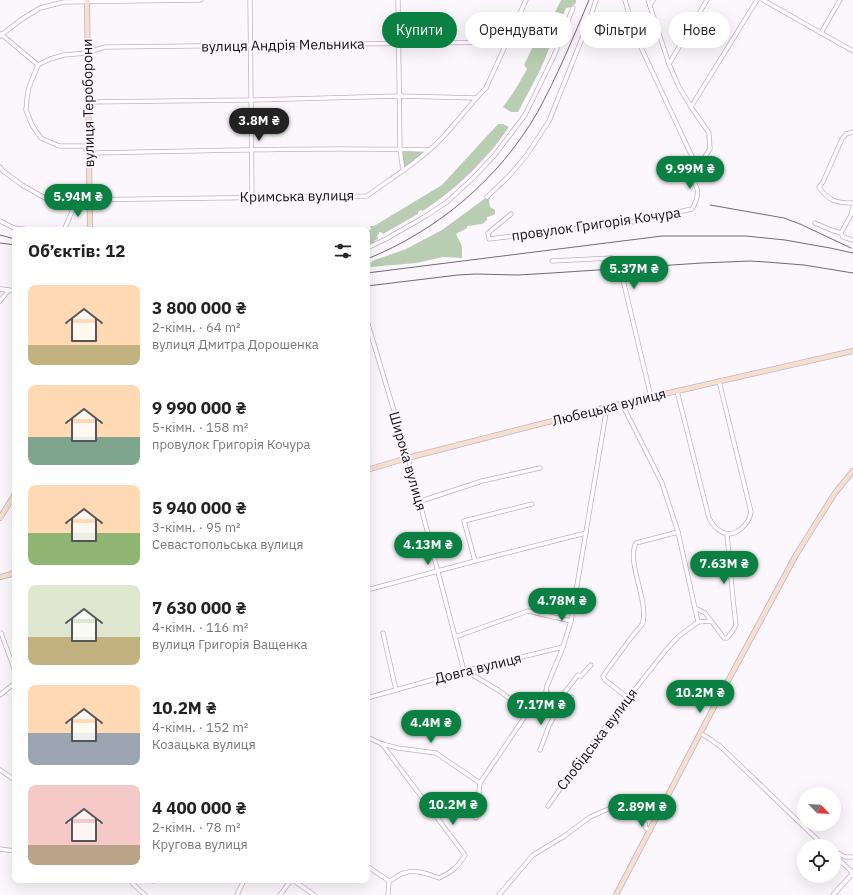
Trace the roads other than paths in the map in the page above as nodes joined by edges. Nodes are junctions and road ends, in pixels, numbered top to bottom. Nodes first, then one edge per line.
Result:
1 (201, 0) edge
2 (250, 0) edge
3 (398, 0) edge
4 (526, 0) edge
5 (596, 0) edge
6 (625, 0) edge
7 (648, 0) edge
8 (653, 0) edge
9 (707, 0) edge
10 (757, 0) edge
11 (763, 0) edge
12 (840, 0) edge
13 (87, 1) edge
14 (650, 5) junction
15 (573, 8) dead end
16 (398, 12) edge
17 (521, 12) edge
18 (0, 34) edge
19 (821, 34) junction
20 (382, 43) edge
21 (251, 45) junction
22 (399, 48) edge
23 (504, 48) edge
24 (853, 51) edge
25 (87, 53) junction
26 (669, 64) junction
27 (38, 65) junction
28 (399, 96) junction
29 (476, 98) junction
30 (251, 100) junction
31 (88, 102) junction
32 (691, 107) junction
33 (853, 132) edge
34 (400, 149) junction
35 (251, 150) junction
36 (430, 150) junction
37 (89, 153) junction
38 (695, 163) junction
39 (0, 167) edge
40 (403, 170) junction
41 (252, 197) junction
42 (487, 197) dead end
43 (77, 200) junction
44 (90, 200) junction
45 (853, 203) edge
46 (853, 207) edge
47 (511, 214) dead end
48 (0, 221) edge
49 (815, 223) dead end
50 (12, 227) edge
51 (65, 227) edge
52 (90, 227) edge
53 (841, 233) junction
54 (853, 240) edge
55 (370, 246) edge
56 (552, 262) dead end
57 (0, 289) edge
58 (8, 291) junction
59 (12, 291) edge
60 (0, 301) edge
61 (370, 331) edge
62 (853, 351) edge
63 (719, 382) junction
64 (677, 391) junction
65 (651, 397) junction
66 (622, 404) junction
67 (607, 407) junction
68 (407, 458) junction
69 (540, 468) dead end
70 (370, 469) edge
71 (853, 471) edge
72 (12, 499) edge
73 (424, 500) dead end
74 (532, 504) dead end
75 (0, 518) edge
76 (678, 532) junction
77 (586, 533) junction
78 (727, 534) junction
79 (475, 561) junction
80 (438, 571) junction
81 (12, 574) edge
82 (0, 577) edge
83 (370, 589) edge
84 (695, 608) junction
85 (571, 621) junction
86 (698, 622) junction
87 (711, 622) junction
88 (1, 633) edge
89 (383, 633) dead end
90 (455, 637) junction
91 (563, 647) junction
92 (12, 663) edge
93 (591, 665) dead end
94 (465, 671) junction
95 (12, 685) edge
96 (396, 690) junction
97 (0, 695) edge
98 (370, 697) edge
99 (572, 697) dead end
100 (628, 698) junction
101 (557, 707) junction
102 (528, 712) junction
103 (700, 733) junction
104 (370, 738) edge
105 (382, 744) junction
106 (540, 750) dead end
107 (0, 770) edge
108 (12, 778) edge
109 (480, 783) junction
110 (548, 806) dead end
111 (476, 818) dead end
112 (650, 831) junction
113 (817, 839) edge
114 (0, 849) edge
115 (12, 851) edge
116 (841, 855) edge
117 (853, 857) edge
118 (841, 862) edge
119 (370, 868) edge
120 (853, 873) edge
121 (390, 881) junction
122 (133, 883) edge
123 (243, 883) edge
124 (290, 883) edge
125 (296, 883) edge
126 (145, 895) edge
127 (237, 895) edge
128 (280, 895) edge
129 (314, 895) edge
130 (388, 895) edge
131 (499, 895) edge
132 (616, 895) edge
133 (833, 895) edge

1 - 13 street
2 - 21 street
3 - 16 street
4 - 17 street, Кримська вулиця
5 - 42 street
6 - 38 street
7 - 14 street
8 - 14 street
9 - 26 street
10 - 32 street
11 - 19 street
12 - 19 street
13 - 18 street
13 - 25 main road, вулиця Тероборони
14 - 26 street
15 - 55 street
18 - 27 street
19 - 24 street
20 - 21 street, вулиця Андрія Мельника
21 - 25 street, вулиця Андрія Мельника
21 - 30 street
22 - 28 street
23 - 29 street, Кримська вулиця
25 - 27 street, вулиця Андрія Мельника
25 - 31 main road, вулиця Тероборони
26 - 32 street
27 - 37 street
28 - 29 street
28 - 30 street
28 - 34 street
29 - 36 street, Кримська вулиця
30 - 31 street
30 - 35 street
31 - 37 main road, вулиця Тероборони
32 - 38 street
33 - 45 street
34 - 35 street
34 - 36 street
34 - 40 street
35 - 37 street
35 - 41 street
36 - 40 street, Кримська вулиця
37 - 44 main road, вулиця Тероборони
38 - 47 street, провулок Григорія Кочура
39 - 43 street, Кримська вулиця
40 - 41 street, Кримська вулиця
41 - 44 street, Кримська вулиця
43 - 44 street, Кримська вулиця
43 - 51 street
44 - 52 main road, вулиця Тероборони
46 - 53 street
48 - 50 street
49 - 53 street
53 - 54 street
56 - 65 street
57 - 58 street
58 - 59 street
58 - 60 street
61 - 68 street, Широка вулиця
62 - 63 main road, Любецька вулиця
63 - 64 main road, Любецька вулиця
63 - 78 street
64 - 65 main road, Любецька вулиця
64 - 78 street
65 - 66 main road, Любецька вулиця
66 - 67 main road, Любецька вулиця
66 - 76 street
67 - 68 main road, Любецька вулиця
67 - 77 street
68 - 70 main road, Любецька вулиця
68 - 80 street, Широка вулиця
69 - 73 street
71 - 103 main road
72 - 75 main road
74 - 79 street
76 - 84 street
76 - 100 street
77 - 79 street
77 - 85 street
78 - 87 street
79 - 80 street
80 - 83 street
80 - 90 street, Широка вулиця
81 - 82 main road
84 - 86 street
84 - 87 street
85 - 90 street
85 - 91 street
86 - 87 street
86 - 100 street, Слобідська вулиця
88 - 92 street
89 - 96 street
90 - 94 street, Широка вулиця
91 - 94 street, Довга вулиця
91 - 101 street
93 - 101 street
94 - 96 street, Довга вулиця
94 - 102 street
95 - 97 street
96 - 98 street, Довга вулиця
99 - 101 street
100 - 110 street, Слобідська вулиця
101 - 102 street
101 - 106 street
102 - 109 street
103 - 112 main road
103 - 113 street
104 - 105 street
105 - 109 street
105 - 121 street
107 - 108 street
109 - 111 street
112 - 131 street
112 - 132 main road
114 - 115 street
116 - 117 street
118 - 120 street
119 - 121 street
120 - 133 street
121 - 130 street
122 - 126 street
123 - 127 street
124 - 128 street
125 - 129 street

